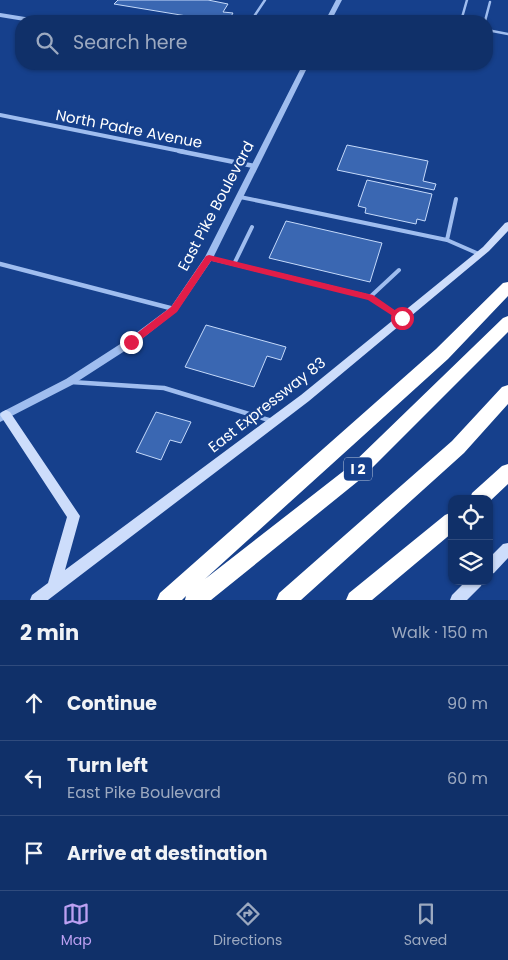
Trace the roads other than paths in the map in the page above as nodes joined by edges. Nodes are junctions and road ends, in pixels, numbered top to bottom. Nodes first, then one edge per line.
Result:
1 (265, 0) edge
2 (339, 0) edge
3 (467, 0) edge
4 (490, 2) dead end
5 (0, 14) edge
6 (255, 15) edge
7 (331, 15) edge
8 (463, 15) edge
9 (487, 15) edge
10 (5, 16) junction
11 (15, 18) edge
12 (0, 20) edge
13 (493, 31) edge
14 (508, 34) edge
15 (303, 70) edge
16 (0, 115) edge
17 (254, 166) junction
18 (240, 197) junction
19 (456, 199) dead end
20 (508, 225) edge
21 (252, 227) dead end
22 (447, 240) junction
23 (479, 254) junction
24 (209, 258) junction
25 (0, 264) edge
26 (234, 264) junction
27 (399, 270) dead end
28 (508, 287) edge
29 (370, 297) junction
30 (174, 309) junction
31 (402, 318) junction
32 (508, 322) edge
33 (69, 382) junction
34 (508, 392) edge
35 (3, 417) edge
36 (274, 421) junction
37 (508, 472) edge
38 (484, 495) edge
39 (448, 525) edge
40 (508, 549) edge
41 (493, 564) edge
42 (472, 585) edge
43 (54, 587) junction
44 (37, 600) edge
45 (167, 600) edge
46 (195, 600) edge
47 (286, 600) edge
48 (356, 600) edge
49 (457, 600) edge

1 - 6 lane
2 - 7 street
3 - 8 lane
4 - 9 lane
5 - 10 street
10 - 11 street
10 - 12 street
13 - 14 lane
15 - 17 street, East Pike Boulevard
16 - 17 street, North Padre Avenue
17 - 18 street, East Pike Boulevard
18 - 22 lane
18 - 24 street, East Pike Boulevard
19 - 22 lane
20 - 23 main road, East Expressway 83
21 - 26 lane
22 - 23 lane
23 - 31 main road, East Expressway 83
24 - 26 lane
24 - 30 street, East Pike Boulevard
25 - 30 street
26 - 29 lane
27 - 29 lane
28 - 45 highway
29 - 31 lane
30 - 33 street, East Pike Boulevard
31 - 36 main road, East Expressway 83
32 - 46 highway, I 2
33 - 35 street, East Pike Boulevard
33 - 36 lane
34 - 47 highway
35 - 43 main road
36 - 43 main road, East Expressway 83
37 - 38 highway
39 - 48 highway
40 - 41 main road
42 - 49 main road
43 - 44 main road, East Expressway 83

